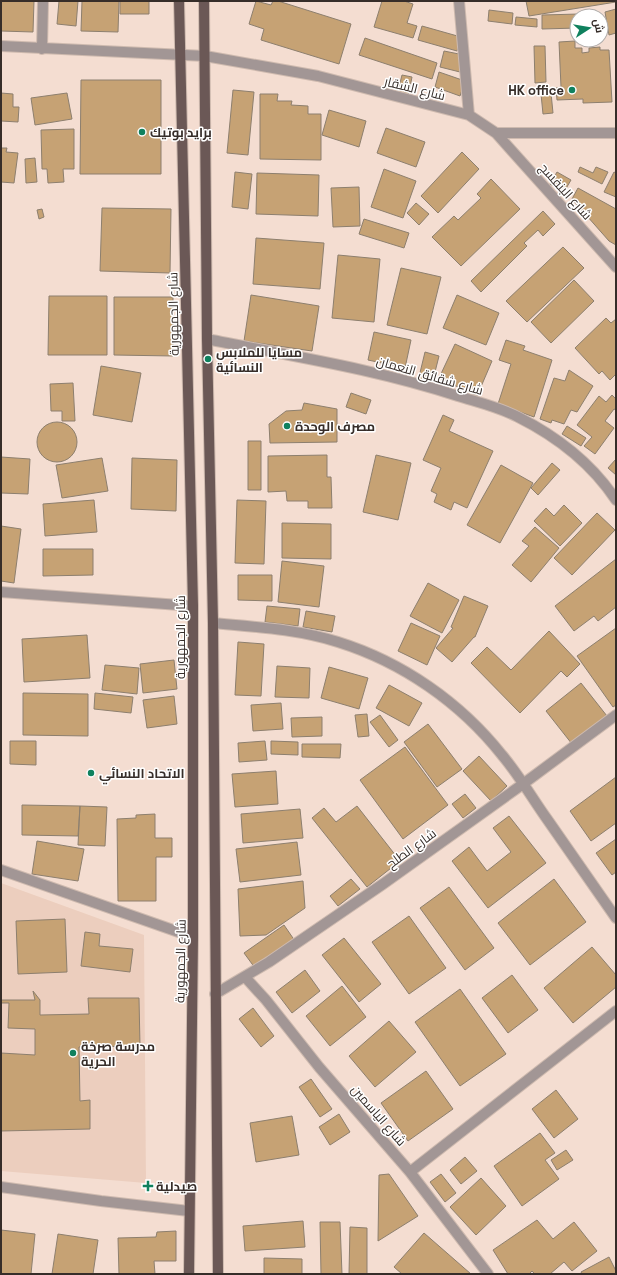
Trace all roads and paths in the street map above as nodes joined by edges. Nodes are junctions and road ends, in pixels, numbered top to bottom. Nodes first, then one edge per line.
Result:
1 (43, 1) edge
2 (179, 1) edge
3 (204, 1) edge
4 (460, 1) edge
5 (1, 46) edge
6 (42, 49) junction
7 (180, 55) junction
8 (204, 56) junction
9 (469, 115) junction
10 (496, 133) junction
11 (616, 133) edge
12 (616, 267) edge
13 (207, 338) junction
14 (616, 500) edge
15 (1, 592) edge
16 (193, 606) junction
17 (213, 623) junction
18 (616, 715) edge
19 (523, 784) junction
20 (1, 870) edge
21 (616, 918) edge
22 (193, 938) junction
23 (245, 977) junction
24 (215, 994) junction
25 (616, 1011) edge
26 (410, 1172) junction
27 (1, 1187) edge
28 (189, 1211) junction
29 (189, 1274) edge
30 (218, 1274) edge
31 (488, 1274) edge

1 - 6 street
2 - 7 main road, شارع الجمهورية
3 - 8 main road
4 - 9 street
5 - 6 street, شارع الشقار
6 - 7 street, شارع الشقار
7 - 8 street, شارع الشقار
7 - 16 main road, شارع الجمهورية
8 - 9 street, شارع الشقار
8 - 13 main road
9 - 10 street, شارع الشقار
10 - 11 street
10 - 12 street, شارع البنفسج
13 - 14 street, شارع شقائق النعمان
13 - 17 main road
15 - 16 street
16 - 22 main road, شارع الجمهورية
17 - 19 street
17 - 24 main road
18 - 19 street, شارع الطلح
19 - 21 street
19 - 23 street, شارع الطلح
20 - 22 street
22 - 28 main road, شارع الجمهورية
23 - 24 street, شارع الطلح
23 - 26 street, شارع الياسمين
24 - 30 main road
25 - 26 street
26 - 31 street, شارع الياسمين
27 - 28 street
28 - 29 main road, شارع الجمهورية

